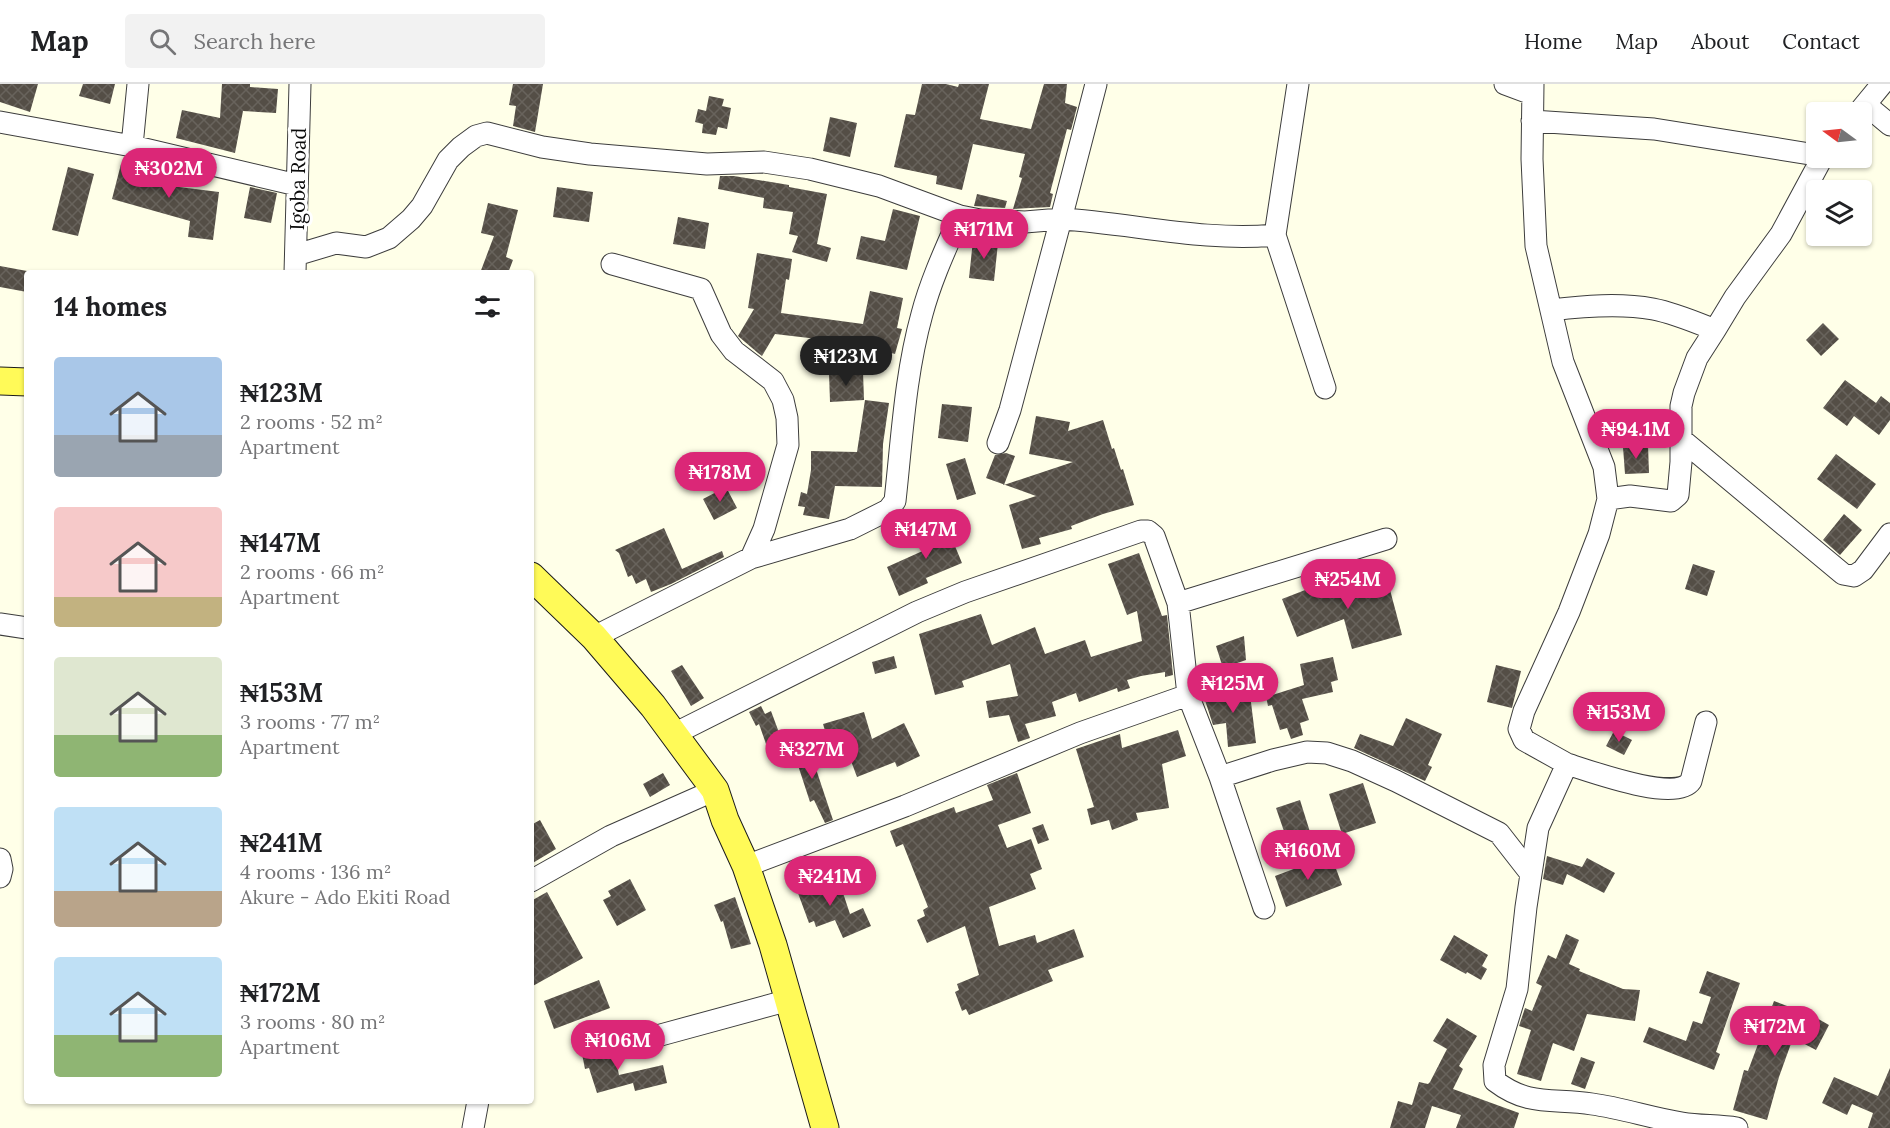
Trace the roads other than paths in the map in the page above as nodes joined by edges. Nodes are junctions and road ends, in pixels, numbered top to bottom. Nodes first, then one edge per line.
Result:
1 (138, 84) edge
2 (300, 84) edge
3 (1096, 84) edge
4 (1298, 84) edge
5 (1505, 84) edge
6 (1882, 84) edge
7 (1532, 89) edge
8 (1868, 102) edge
9 (1872, 115) edge
10 (1532, 120) junction
11 (0, 122) edge
12 (1890, 125) edge
13 (132, 146) junction
14 (1806, 153) edge
15 (1817, 168) edge
16 (297, 185) junction
17 (960, 216) junction
18 (1060, 219) junction
19 (1275, 235) junction
20 (296, 264) edge
21 (612, 264) dead end
22 (1551, 310) junction
23 (1715, 330) junction
24 (0, 381) edge
25 (24, 382) edge
26 (1325, 388) dead end
27 (1682, 439) junction
28 (998, 443) dead end
29 (1608, 499) junction
30 (1890, 534) edge
31 (1386, 538) dead end
32 (751, 558) junction
33 (534, 579) edge
34 (1178, 603) junction
35 (0, 624) edge
36 (24, 628) edge
37 (594, 637) junction
38 (1188, 695) junction
39 (1706, 722) dead end
40 (674, 734) junction
41 (1568, 764) junction
42 (1220, 777) junction
43 (715, 790) junction
44 (0, 859) edge
45 (746, 867) junction
46 (1531, 874) junction
47 (0, 878) edge
48 (534, 879) edge
49 (1264, 908) dead end
50 (789, 1000) junction
51 (645, 1039) dead end
52 (477, 1104) edge
53 (473, 1128) edge
54 (825, 1128) edge
55 (1737, 1128) edge

1 - 13 street
2 - 16 street, Igoba Road
3 - 18 street
4 - 19 street
5 - 7 street
6 - 8 street
7 - 10 street
9 - 12 street
10 - 14 street
10 - 22 street
11 - 13 street
13 - 16 street
15 - 23 street
16 - 20 street, Igoba Road
17 - 18 street
17 - 20 street
17 - 32 street
18 - 19 street
18 - 28 street
19 - 26 street
21 - 32 street
22 - 23 street
22 - 29 street
23 - 27 street
24 - 25 main road
27 - 29 street
27 - 30 street
29 - 41 street
31 - 34 street
32 - 37 street
33 - 37 main road
34 - 38 street
34 - 40 street
35 - 36 street
37 - 40 main road
38 - 42 street
38 - 45 street
39 - 41 street
40 - 43 main road
41 - 46 street
42 - 46 street
42 - 49 street
43 - 45 main road
43 - 48 street
44 - 47 street
45 - 50 main road
46 - 55 street
50 - 51 street
50 - 54 main road
52 - 53 street

